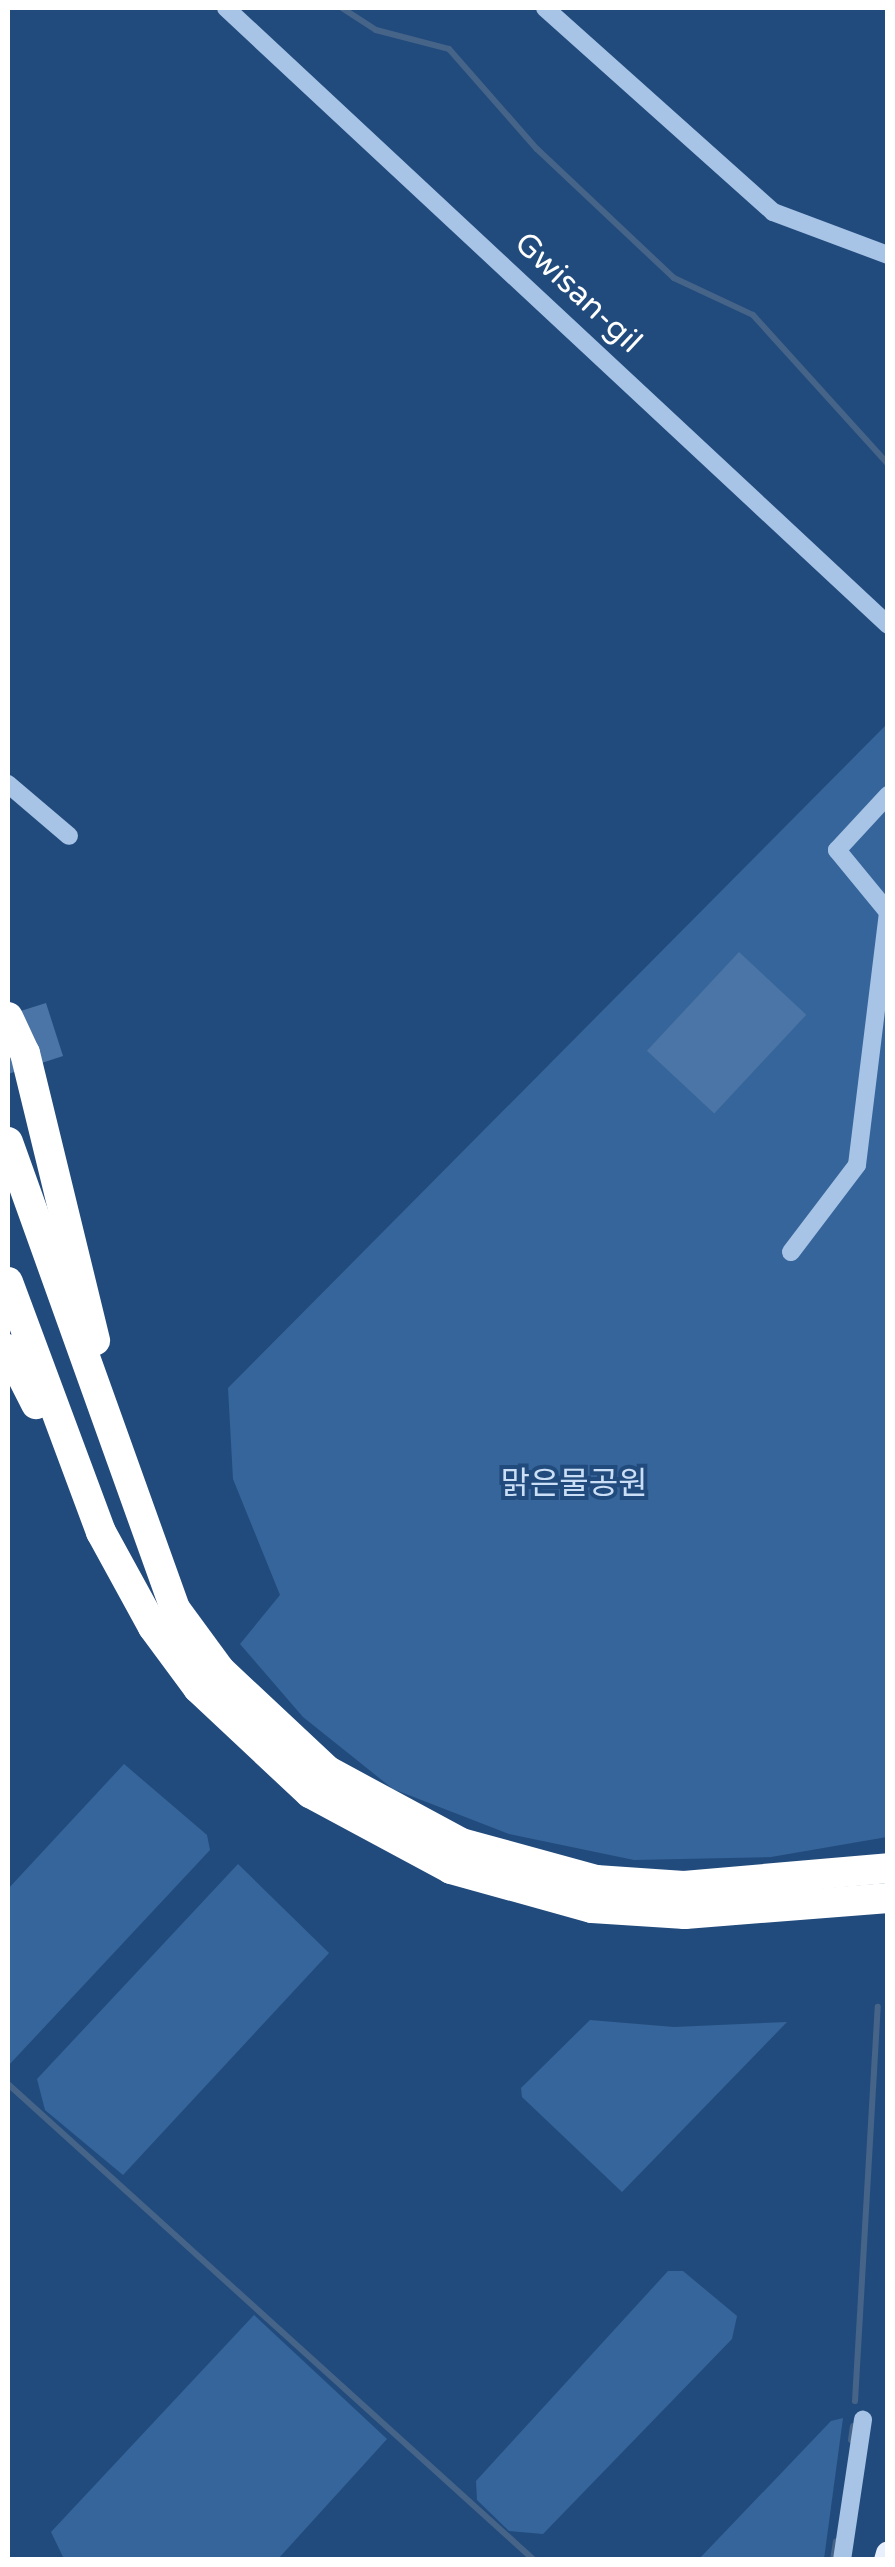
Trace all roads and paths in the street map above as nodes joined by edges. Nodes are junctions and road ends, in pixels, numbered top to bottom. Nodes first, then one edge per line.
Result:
1 (226, 8) edge
2 (544, 8) edge
3 (888, 255) edge
4 (886, 625) edge
5 (8, 784) edge
6 (888, 794) edge
7 (69, 836) dead end
8 (888, 912) edge
9 (8, 1017) edge
10 (8, 1142) edge
11 (791, 1252) dead end
12 (8, 1282) edge
13 (8, 1349) edge
14 (138, 1519) junction
15 (101, 1532) junction
16 (883, 1883) edge
17 (863, 2420) dead end
18 (842, 2560) edge

1 - 4 street, Gwisan-gil
2 - 3 street
5 - 7 street
6 - 8 street
8 - 11 street
9 - 14 highway
10 - 14 highway
12 - 15 highway
13 - 15 highway
14 - 16 highway
15 - 16 highway
17 - 18 street

